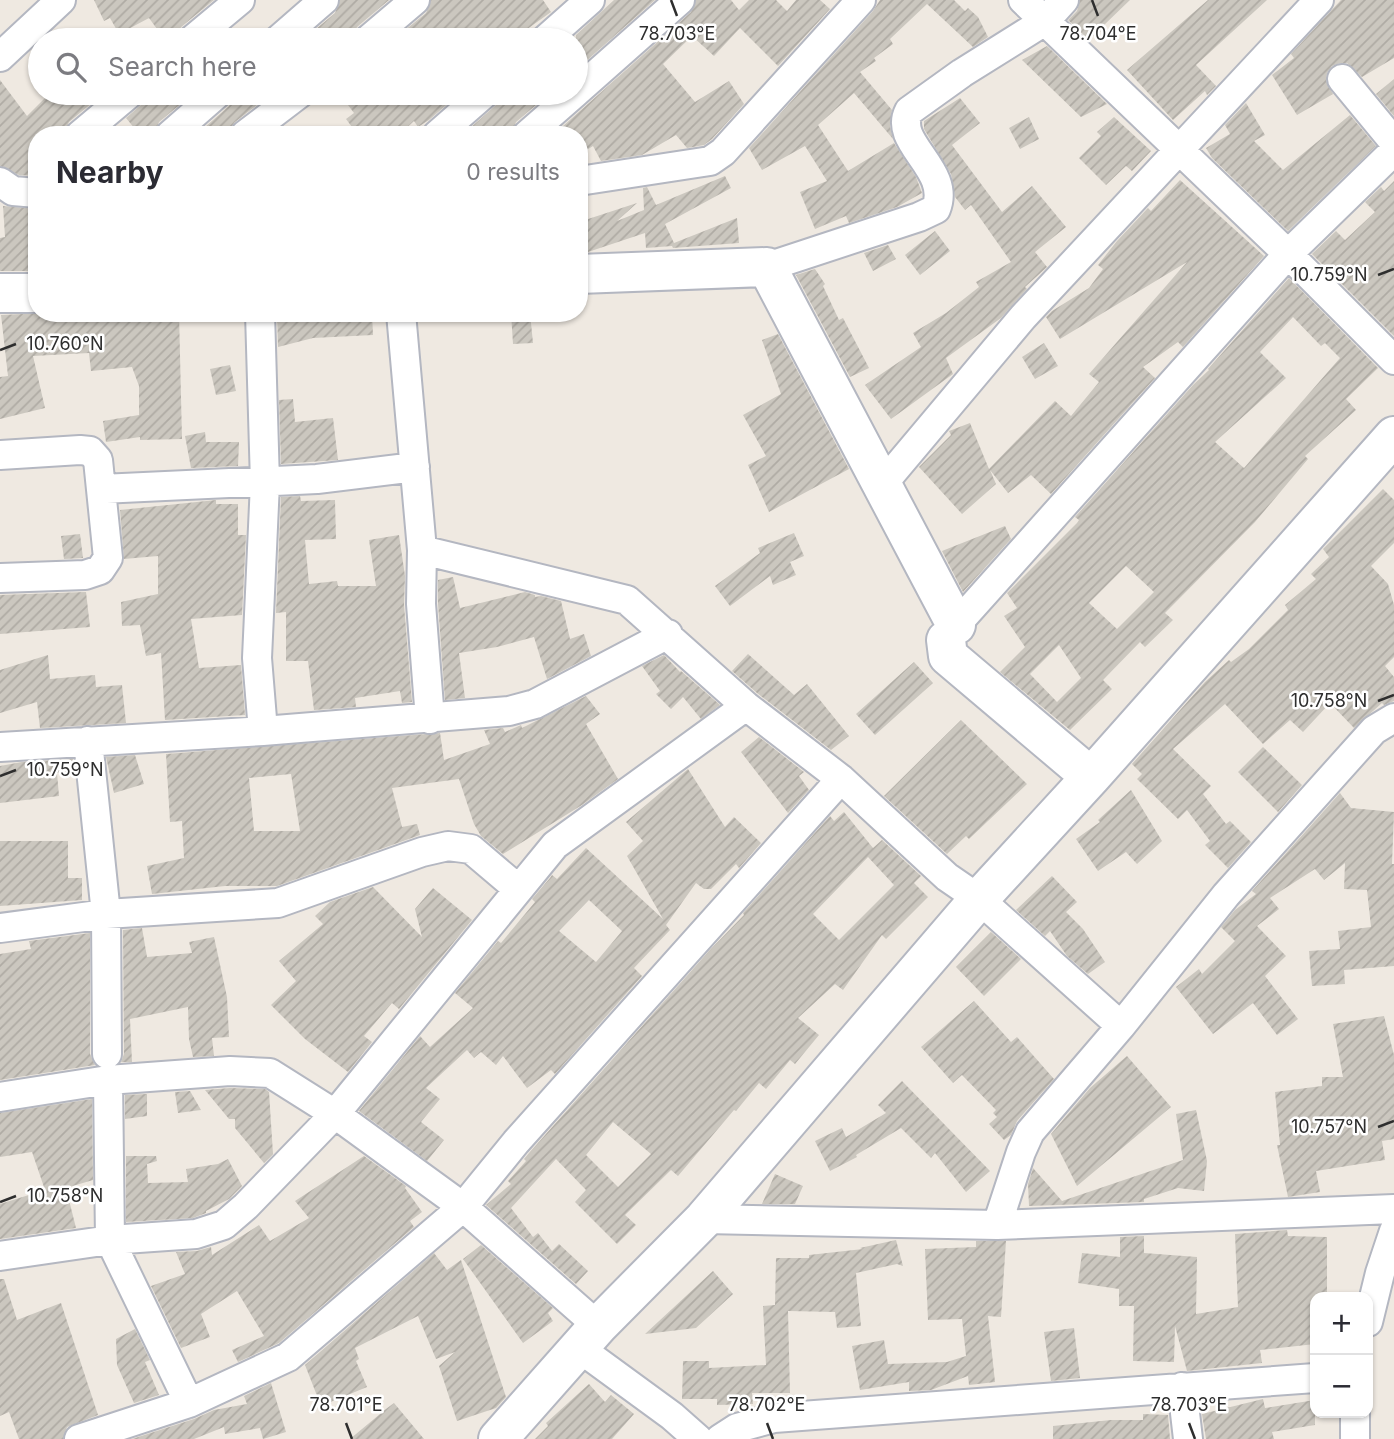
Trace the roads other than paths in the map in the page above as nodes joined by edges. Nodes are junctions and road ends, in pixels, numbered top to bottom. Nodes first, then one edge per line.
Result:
1 (61, 0) edge
2 (240, 0) edge
3 (324, 0) edge
4 (415, 0) edge
5 (590, 0) edge
6 (680, 0) edge
7 (861, 0) edge
8 (1023, 0) edge
9 (1064, 0) edge
10 (1319, 0) edge
11 (1045, 22) junction
12 (31, 28) edge
13 (206, 28) edge
14 (292, 28) edge
15 (382, 28) edge
16 (558, 28) edge
17 (28, 31) edge
18 (0, 57) edge
19 (1342, 79) dead end
20 (588, 81) edge
21 (116, 105) edge
22 (204, 105) edge
23 (284, 105) edge
24 (471, 105) edge
25 (560, 105) edge
26 (91, 126) edge
27 (180, 126) edge
28 (257, 126) edge
29 (447, 126) edge
30 (537, 126) edge
31 (1394, 142) edge
32 (1178, 149) junction
33 (1394, 151) edge
34 (588, 180) edge
35 (1288, 254) junction
36 (767, 267) junction
37 (588, 274) edge
38 (0, 293) edge
39 (28, 293) edge
40 (260, 322) edge
41 (402, 322) edge
42 (1394, 360) edge
43 (1394, 436) edge
44 (0, 455) edge
45 (415, 467) junction
46 (265, 483) junction
47 (881, 486) junction
48 (102, 489) junction
49 (422, 550) junction
50 (0, 578) edge
51 (951, 632) junction
52 (668, 634) junction
53 (746, 706) junction
54 (1394, 718) edge
55 (430, 719) junction
56 (263, 731) junction
57 (88, 741) junction
58 (0, 747) edge
59 (1091, 777) junction
60 (841, 779) junction
61 (517, 888) junction
62 (979, 899) junction
63 (106, 914) junction
64 (0, 928) edge
65 (1121, 1026) junction
66 (108, 1067) junction
67 (0, 1097) edge
68 (335, 1114) junction
69 (463, 1207) junction
70 (1394, 1209) edge
71 (704, 1219) junction
72 (997, 1225) junction
73 (1394, 1231) edge
74 (110, 1240) junction
75 (0, 1256) edge
76 (1373, 1302) edge
77 (589, 1337) junction
78 (1310, 1378) edge
79 (1182, 1387) junction
80 (189, 1403) junction
81 (1355, 1418) edge
82 (79, 1439) edge
83 (498, 1439) edge
84 (698, 1439) edge
85 (720, 1439) edge
86 (1188, 1439) edge
87 (1355, 1439) edge

1 - 12 street
2 - 13 street
3 - 14 street
4 - 15 street
5 - 16 street
6 - 20 street
7 - 34 street
8 - 11 street
9 - 11 street
10 - 32 street
11 - 32 street
11 - 36 street
17 - 18 street
19 - 31 street
21 - 26 street
22 - 27 street
23 - 28 street
24 - 29 street
25 - 30 street
32 - 35 street
32 - 47 street
33 - 35 street
35 - 42 street
35 - 51 street
36 - 37 street
36 - 47 street
38 - 39 street
40 - 46 street
41 - 45 street
43 - 59 street
44 - 48 street
45 - 46 street
45 - 49 street
46 - 48 street
46 - 56 street
47 - 51 street
48 - 50 street
49 - 52 street
49 - 55 street
51 - 59 street
52 - 53 street
52 - 55 street
53 - 60 street
53 - 61 street
54 - 65 street
55 - 56 street
56 - 57 street
57 - 58 street
57 - 63 street
59 - 62 street
60 - 62 street
60 - 69 street
61 - 63 street
61 - 68 street
62 - 65 street
62 - 71 street
63 - 64 street
63 - 66 street
65 - 72 street
66 - 67 street
66 - 68 street
66 - 74 street
68 - 69 street
68 - 74 street
69 - 77 street
69 - 80 street
70 - 72 street
71 - 72 street
71 - 77 street
73 - 76 street
74 - 75 street
74 - 80 street
77 - 83 street
77 - 84 street
78 - 79 street
79 - 85 street
79 - 86 street
80 - 82 street
81 - 87 street

